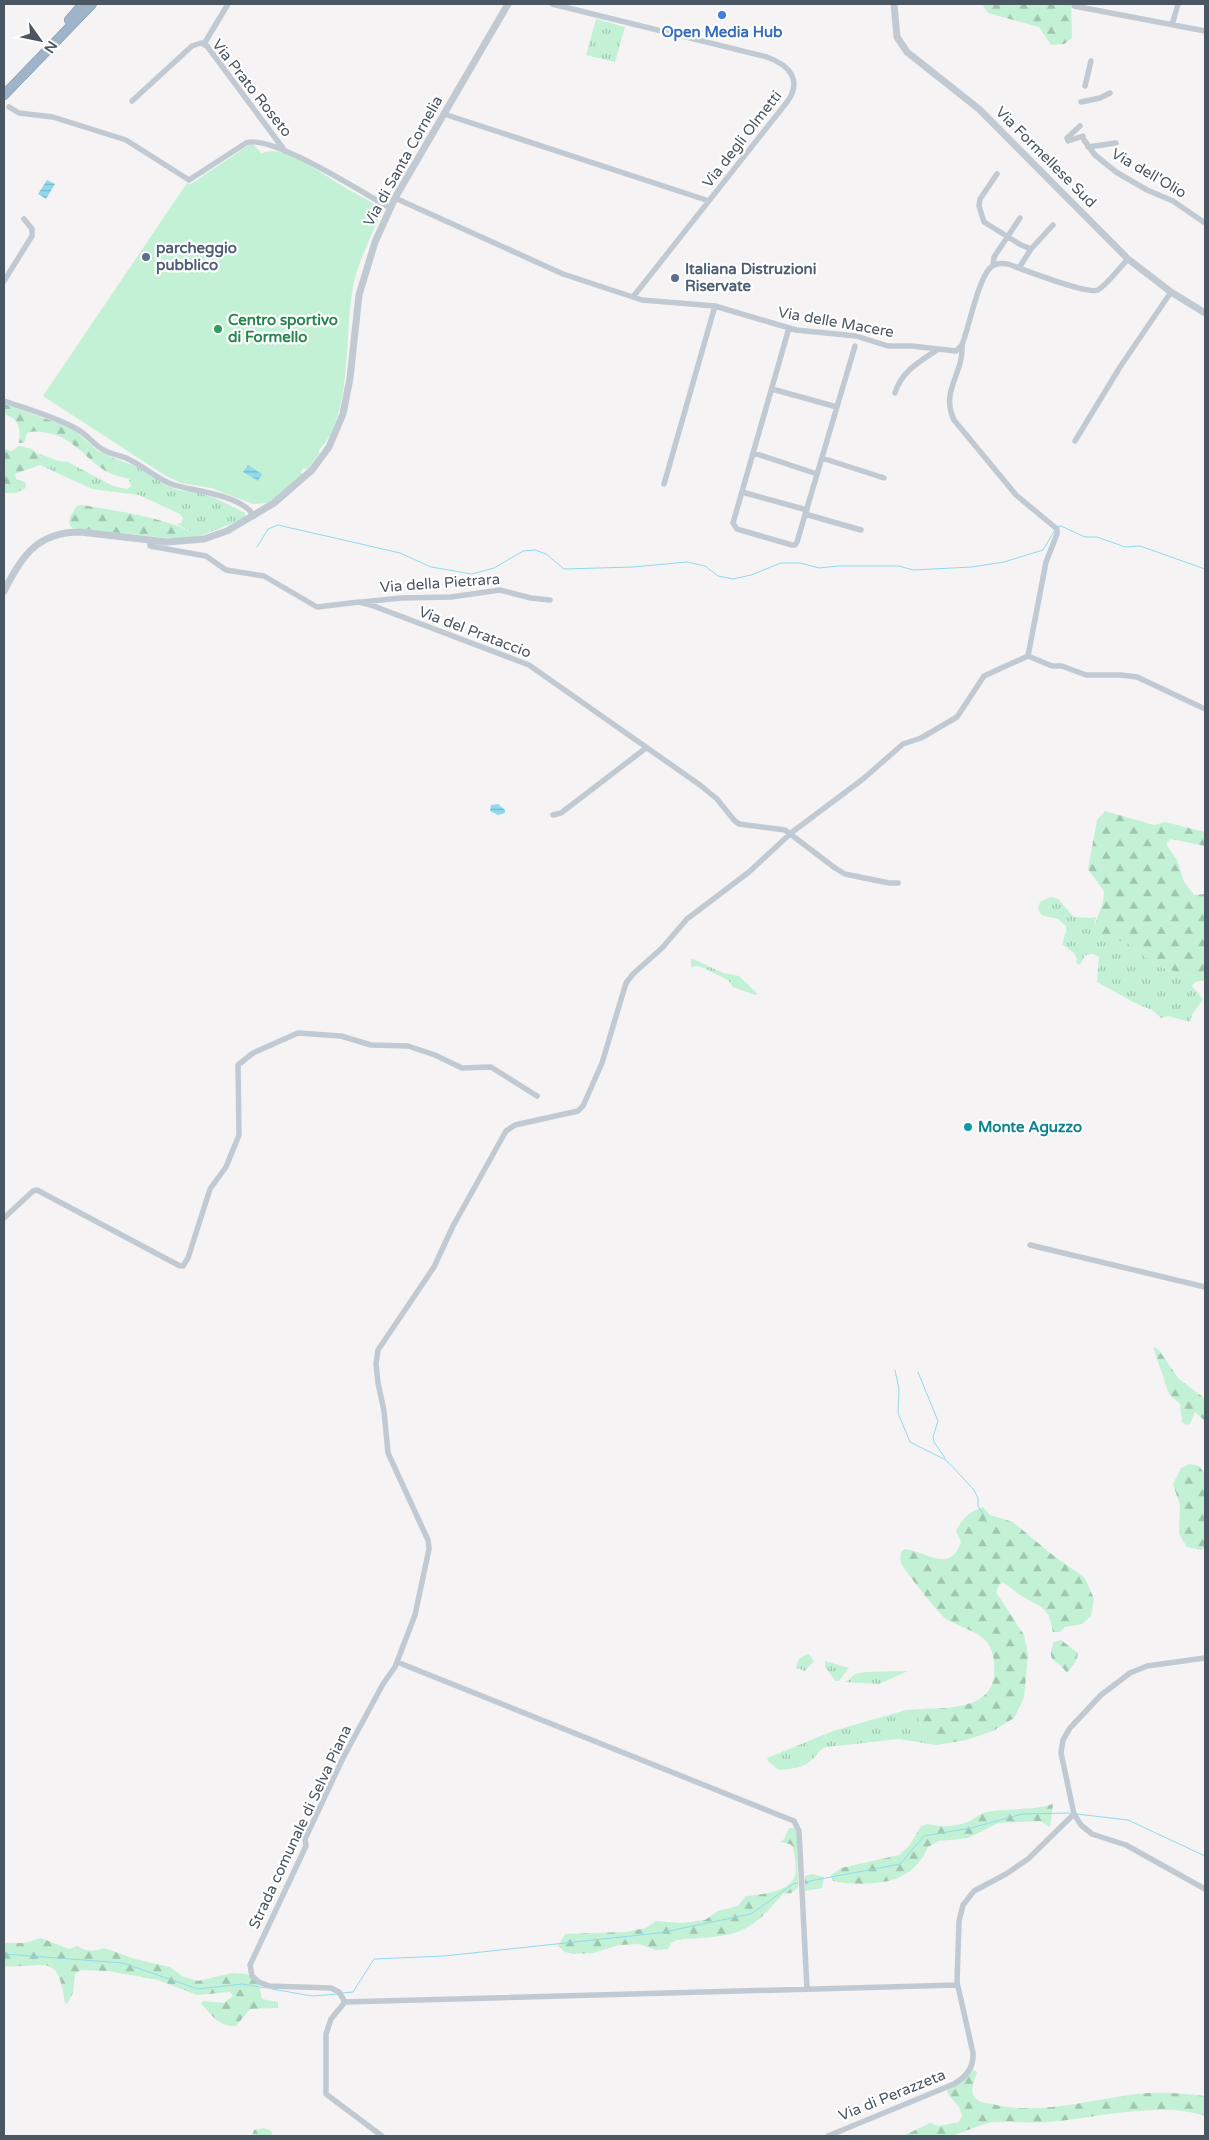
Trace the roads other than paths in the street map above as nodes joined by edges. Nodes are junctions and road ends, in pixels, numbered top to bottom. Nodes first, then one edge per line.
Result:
1 (84, 4) edge
2 (92, 4) edge
3 (228, 4) edge
4 (508, 4) edge
5 (552, 4) edge
6 (894, 4) edge
7 (1178, 4) edge
8 (1074, 6) dead end
9 (1172, 25) junction
10 (1205, 31) edge
11 (204, 44) junction
12 (1091, 61) dead end
13 (4, 86) edge
14 (1086, 86) dead end
15 (1110, 92) dead end
16 (4, 95) edge
17 (132, 101) dead end
18 (1081, 102) dead end
19 (9, 107) dead end
20 (444, 114) junction
21 (1080, 126) dead end
22 (1116, 143) dead end
23 (1088, 147) junction
24 (285, 150) junction
25 (997, 174) dead end
26 (395, 198) junction
27 (709, 201) junction
28 (390, 208) junction
29 (1020, 218) dead end
30 (24, 219) dead end
31 (1205, 223) edge
32 (1054, 226) dead end
33 (1007, 237) junction
34 (1031, 249) junction
35 (1128, 259) junction
36 (993, 265) junction
37 (1019, 268) junction
38 (4, 281) edge
39 (1171, 292) junction
40 (633, 297) junction
41 (715, 306) junction
42 (1205, 313) edge
43 (789, 328) junction
44 (962, 345) junction
45 (855, 346) dead end
46 (937, 350) junction
47 (772, 389) junction
48 (895, 393) dead end
49 (4, 401) edge
50 (837, 407) junction
51 (1075, 441) dead end
52 (754, 453) junction
53 (822, 458) junction
54 (817, 474) junction
55 (884, 478) dead end
56 (664, 484) dead end
57 (742, 492) junction
58 (806, 512) junction
59 (254, 516) junction
60 (861, 530) dead end
61 (150, 540) junction
62 (4, 591) edge
63 (550, 600) dead end
64 (359, 602) junction
65 (1028, 656) junction
66 (1205, 708) edge
67 (646, 748) junction
68 (553, 815) dead end
69 (791, 833) junction
70 (898, 883) dead end
71 (537, 1096) dead end
72 (4, 1218) edge
73 (1030, 1245) dead end
74 (1205, 1287) edge
75 (1205, 1658) edge
76 (397, 1662) junction
77 (1074, 1814) junction
78 (1205, 1889) edge
79 (958, 1985) junction
80 (808, 1989) junction
81 (345, 2002) junction
82 (382, 2136) edge
83 (828, 2136) edge

1 - 13 highway
2 - 16 highway
3 - 11 street
4 - 20 street, Via di Santa Cornelia
5 - 27 street, Via degli Olmetti
6 - 35 street, Via Formellese Sud
7 - 9 street
8 - 9 street
9 - 10 street
11 - 17 street, Via Prato Roseto
11 - 24 street, Via Prato Roseto
12 - 14 street
15 - 18 street
19 - 24 street, Via Prato Roseto
20 - 26 street, Via di Santa Cornelia
20 - 27 street, Via degli Olmetti
21 - 23 street, Via dell'Olio
22 - 23 street
23 - 31 street, Via dell'Olio
24 - 28 street, Via Prato Roseto
25 - 33 street
26 - 28 street, Via di Santa Cornelia
26 - 40 street, Via delle Macere
27 - 40 street, Via degli Olmetti
28 - 59 street, Via di Santa Cornelia
29 - 33 street
30 - 38 street
32 - 34 street
33 - 34 street
33 - 36 street
34 - 37 street
35 - 37 street
35 - 39 street, Via Formellese Sud
36 - 37 street
36 - 44 street
39 - 42 street, Via Formellese Sud
39 - 51 street
40 - 41 street, Via delle Macere
41 - 43 street, Via delle Macere
41 - 56 street
43 - 46 street, Via delle Macere
43 - 47 street
44 - 46 street, Via delle Macere
44 - 65 street
45 - 50 street
46 - 48 street
47 - 50 street
47 - 52 street
49 - 59 street
50 - 53 street
52 - 54 street
52 - 57 street
53 - 54 street
53 - 55 street
54 - 58 street
57 - 58 street
57 - 58 street
58 - 60 street
59 - 61 street, Via di Santa Cornelia
61 - 62 street
61 - 64 street, Via del Prataccio
63 - 64 street, Via della Pietrara
64 - 67 street, Via del Prataccio
65 - 66 street
65 - 69 street
67 - 68 street
67 - 69 street, Via del Prataccio
69 - 70 street
69 - 76 street, Strada comunale di Selva Piana
71 - 72 street
73 - 74 street
75 - 77 street
76 - 80 street
76 - 81 street, Strada comunale di Selva Piana
77 - 78 street
77 - 79 street, Via di Perazzeta
79 - 80 street
79 - 83 street, Via di Perazzeta
80 - 81 street
81 - 82 street

